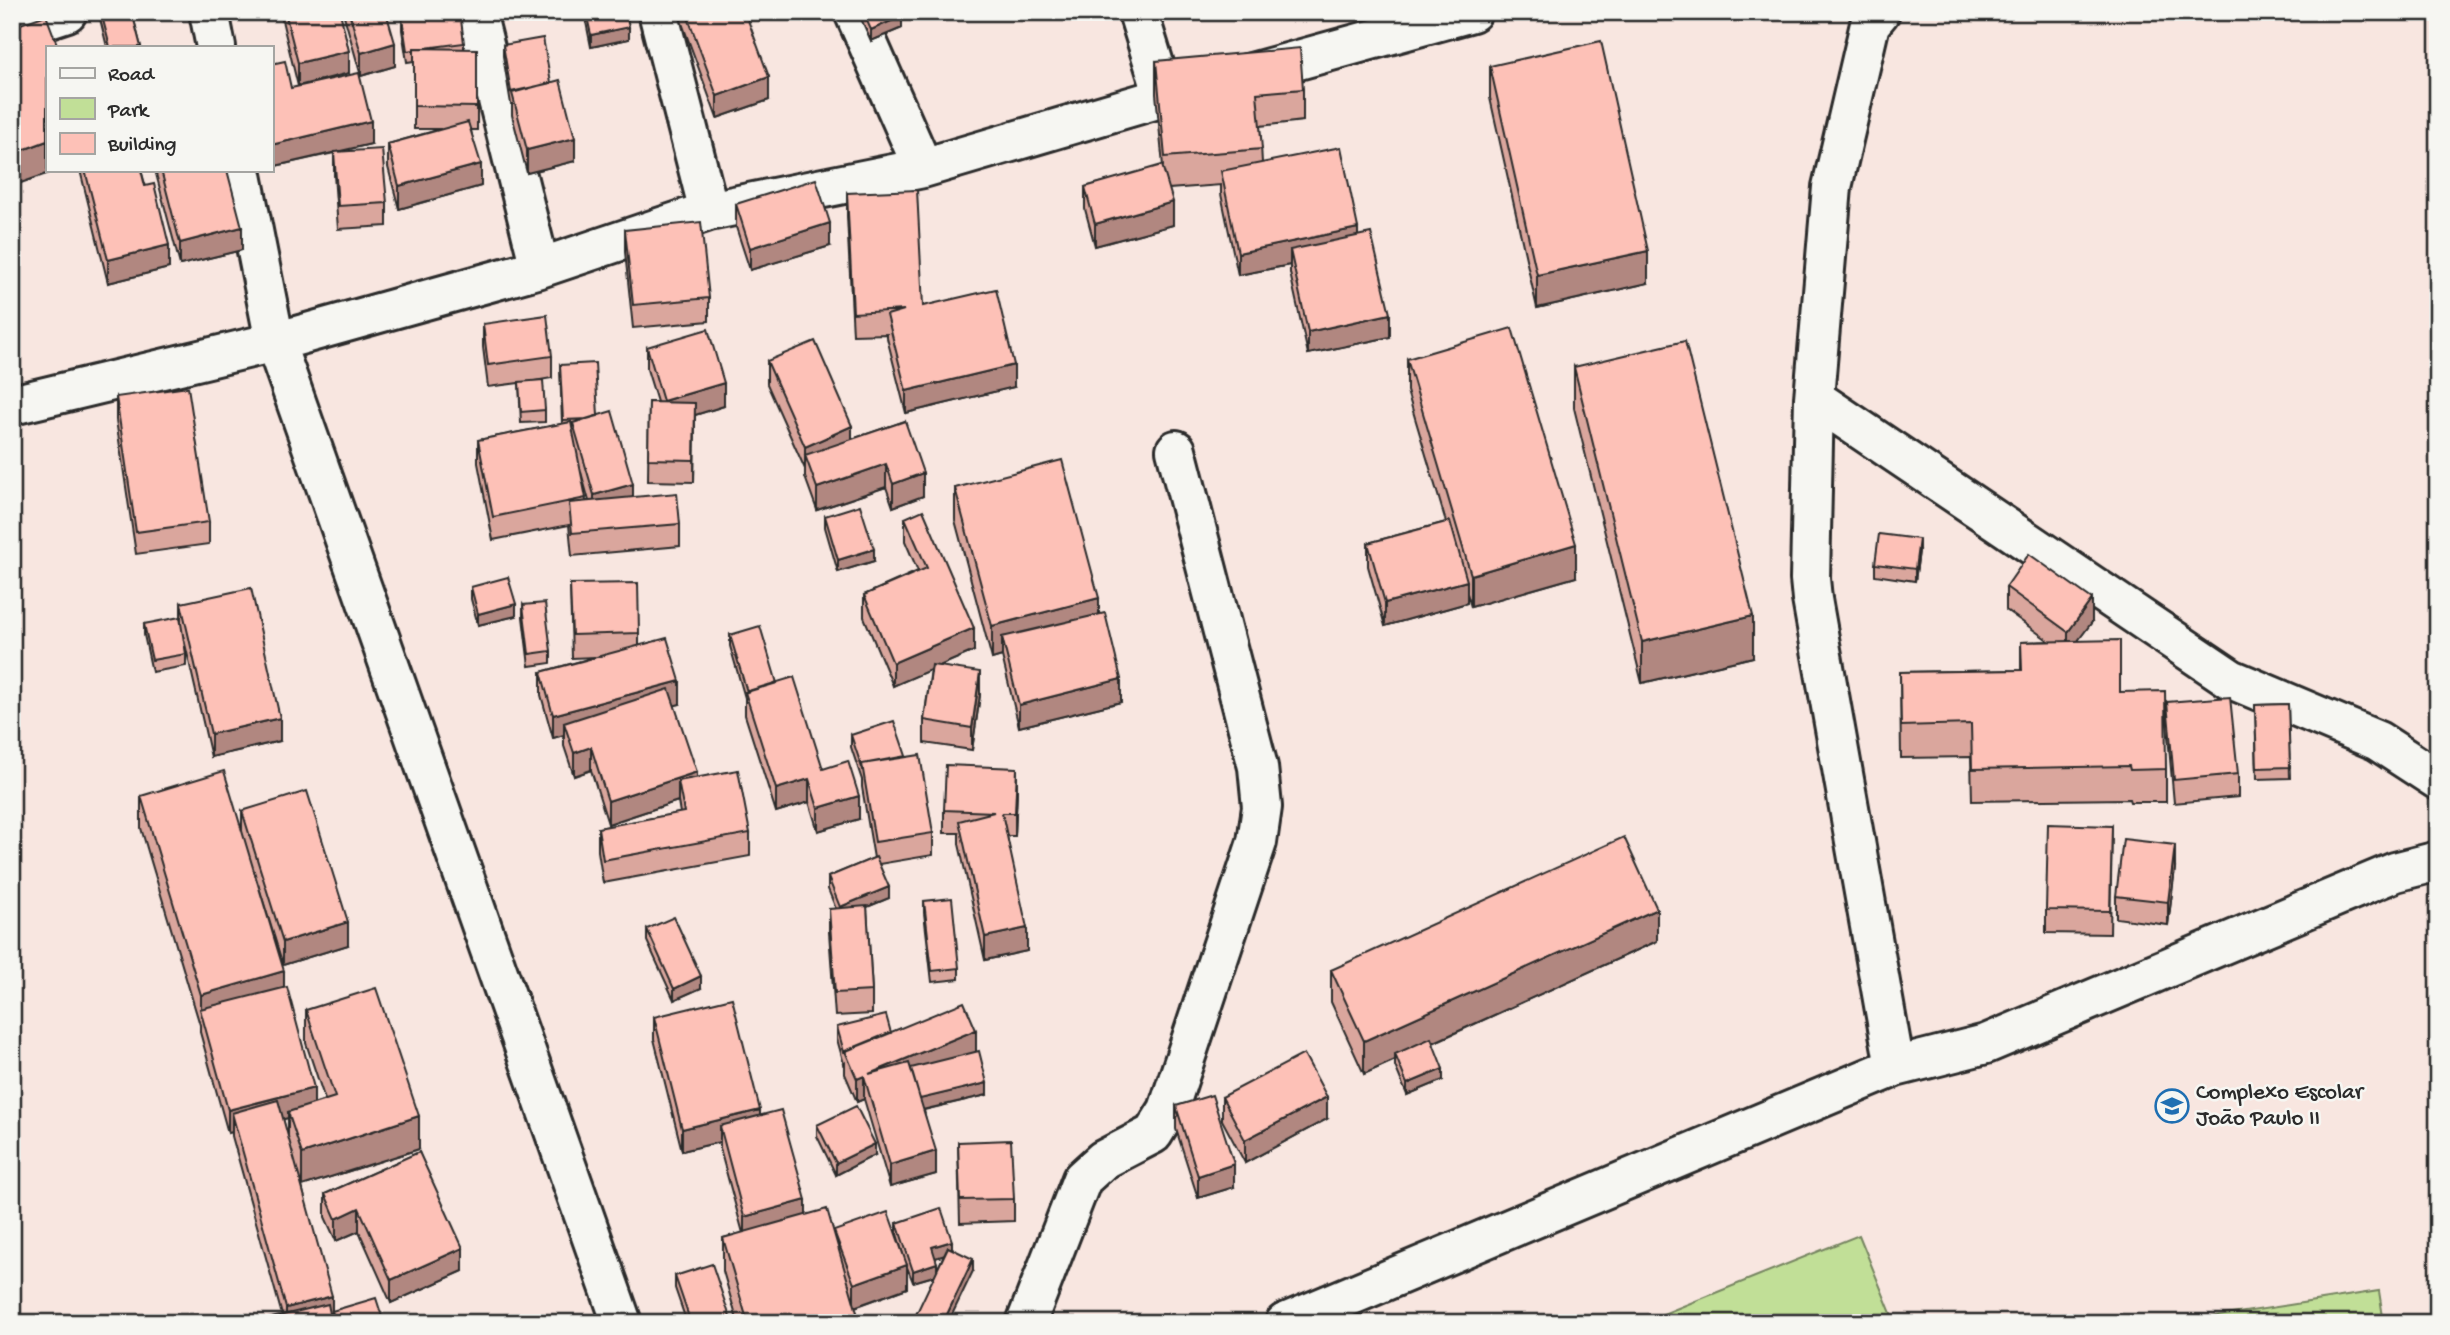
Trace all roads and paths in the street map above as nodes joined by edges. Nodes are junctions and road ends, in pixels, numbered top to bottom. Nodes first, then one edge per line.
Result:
1 (67, 12) edge
2 (209, 12) edge
3 (476, 12) edge
4 (658, 12) edge
5 (854, 12) edge
6 (1138, 12) edge
7 (1472, 12) edge
8 (1880, 12) edge
9 (12, 30) edge
10 (216, 46) edge
11 (1164, 97) junction
12 (923, 168) junction
13 (241, 172) edge
14 (709, 211) junction
15 (540, 268) junction
16 (275, 342) junction
17 (1814, 398) junction
18 (12, 405) edge
19 (1175, 450) dead end
20 (2438, 779) edge
21 (2438, 861) edge
22 (1895, 1066) junction
23 (622, 1323) edge
24 (1026, 1323) edge
25 (1285, 1323) edge

1 - 9 street
2 - 10 street
3 - 15 street
4 - 14 street
5 - 12 street
6 - 11 street
7 - 11 street
8 - 17 street
11 - 12 street
12 - 14 street
13 - 16 street
14 - 15 street
15 - 16 street
16 - 18 street
16 - 23 street
17 - 20 street
17 - 22 street
19 - 24 street
21 - 22 street
22 - 25 street

